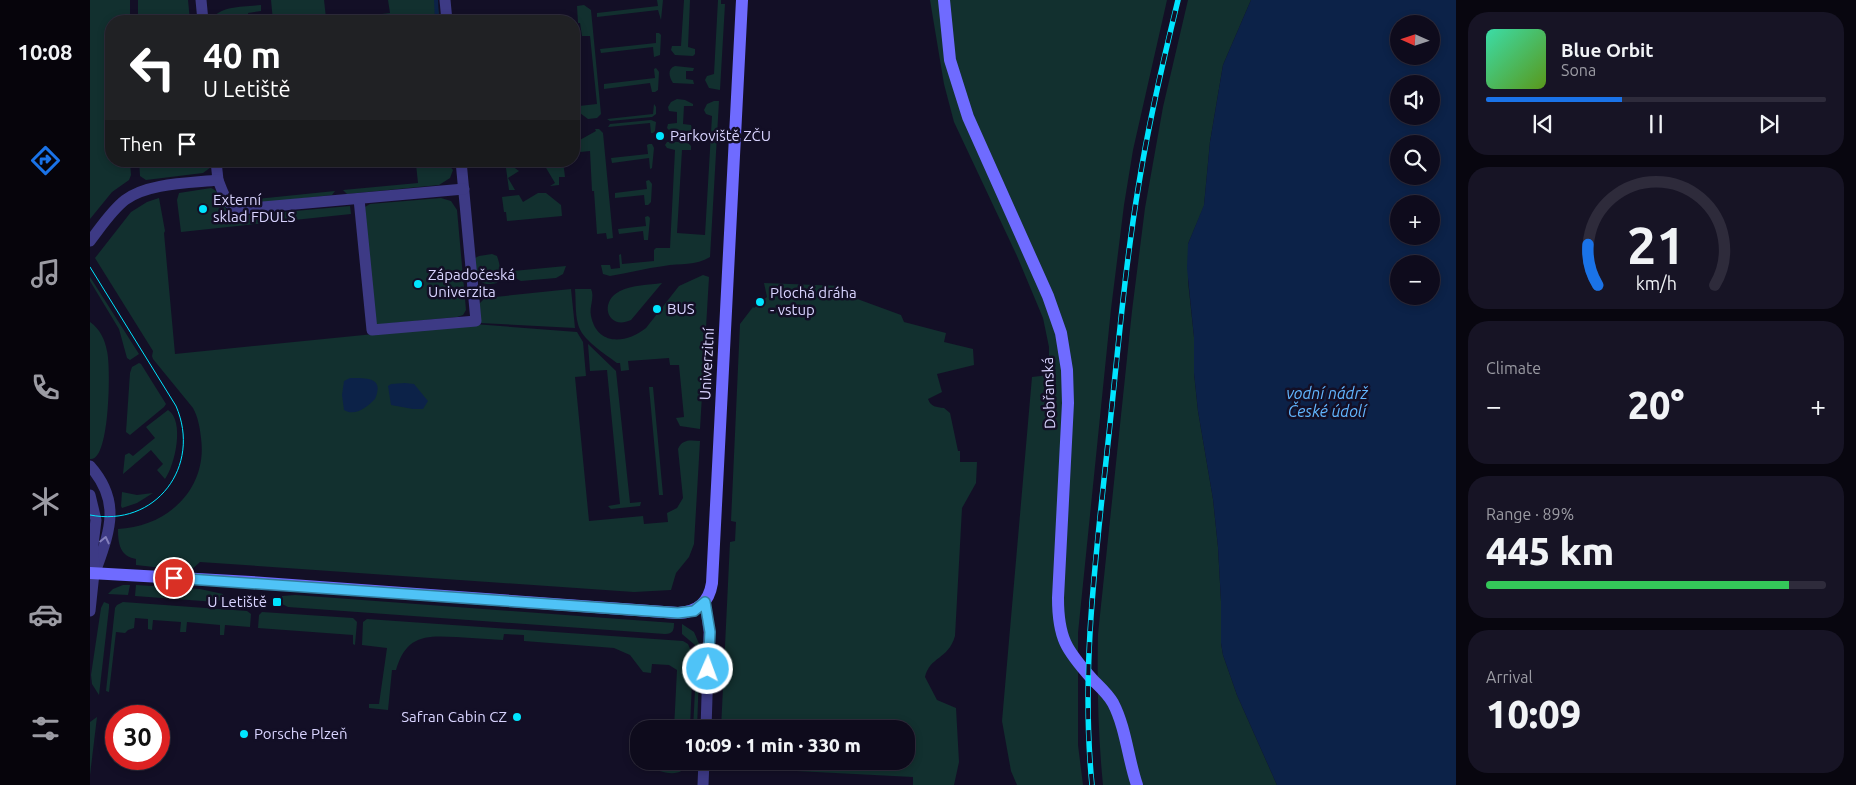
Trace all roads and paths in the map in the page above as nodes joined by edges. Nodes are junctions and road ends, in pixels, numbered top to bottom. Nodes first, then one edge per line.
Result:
1 (201, 0) edge
2 (445, 0) edge
3 (742, 0) edge
4 (944, 0) edge
5 (202, 15) edge
6 (446, 15) edge
7 (217, 167) edge
8 (462, 167) edge
9 (218, 180) junction
10 (464, 189) junction
11 (359, 199) junction
12 (90, 241) edge
13 (90, 466) edge
14 (90, 495) edge
15 (92, 573) edge
16 (705, 602) junction
17 (90, 611) edge
18 (706, 720) edge
19 (704, 770) edge
20 (703, 785) edge
21 (1137, 785) edge

1 - 5 street
2 - 6 street
3 - 16 street, Univerzitní
4 - 21 street, Dobřanská
7 - 9 street
8 - 10 street
9 - 11 street
9 - 12 street
10 - 11 street
10 - 11 street
15 -> 13 street
14 - 15 street
15 - 16 street
15 - 17 street
16 - 18 street, Univerzitní
19 - 20 street

